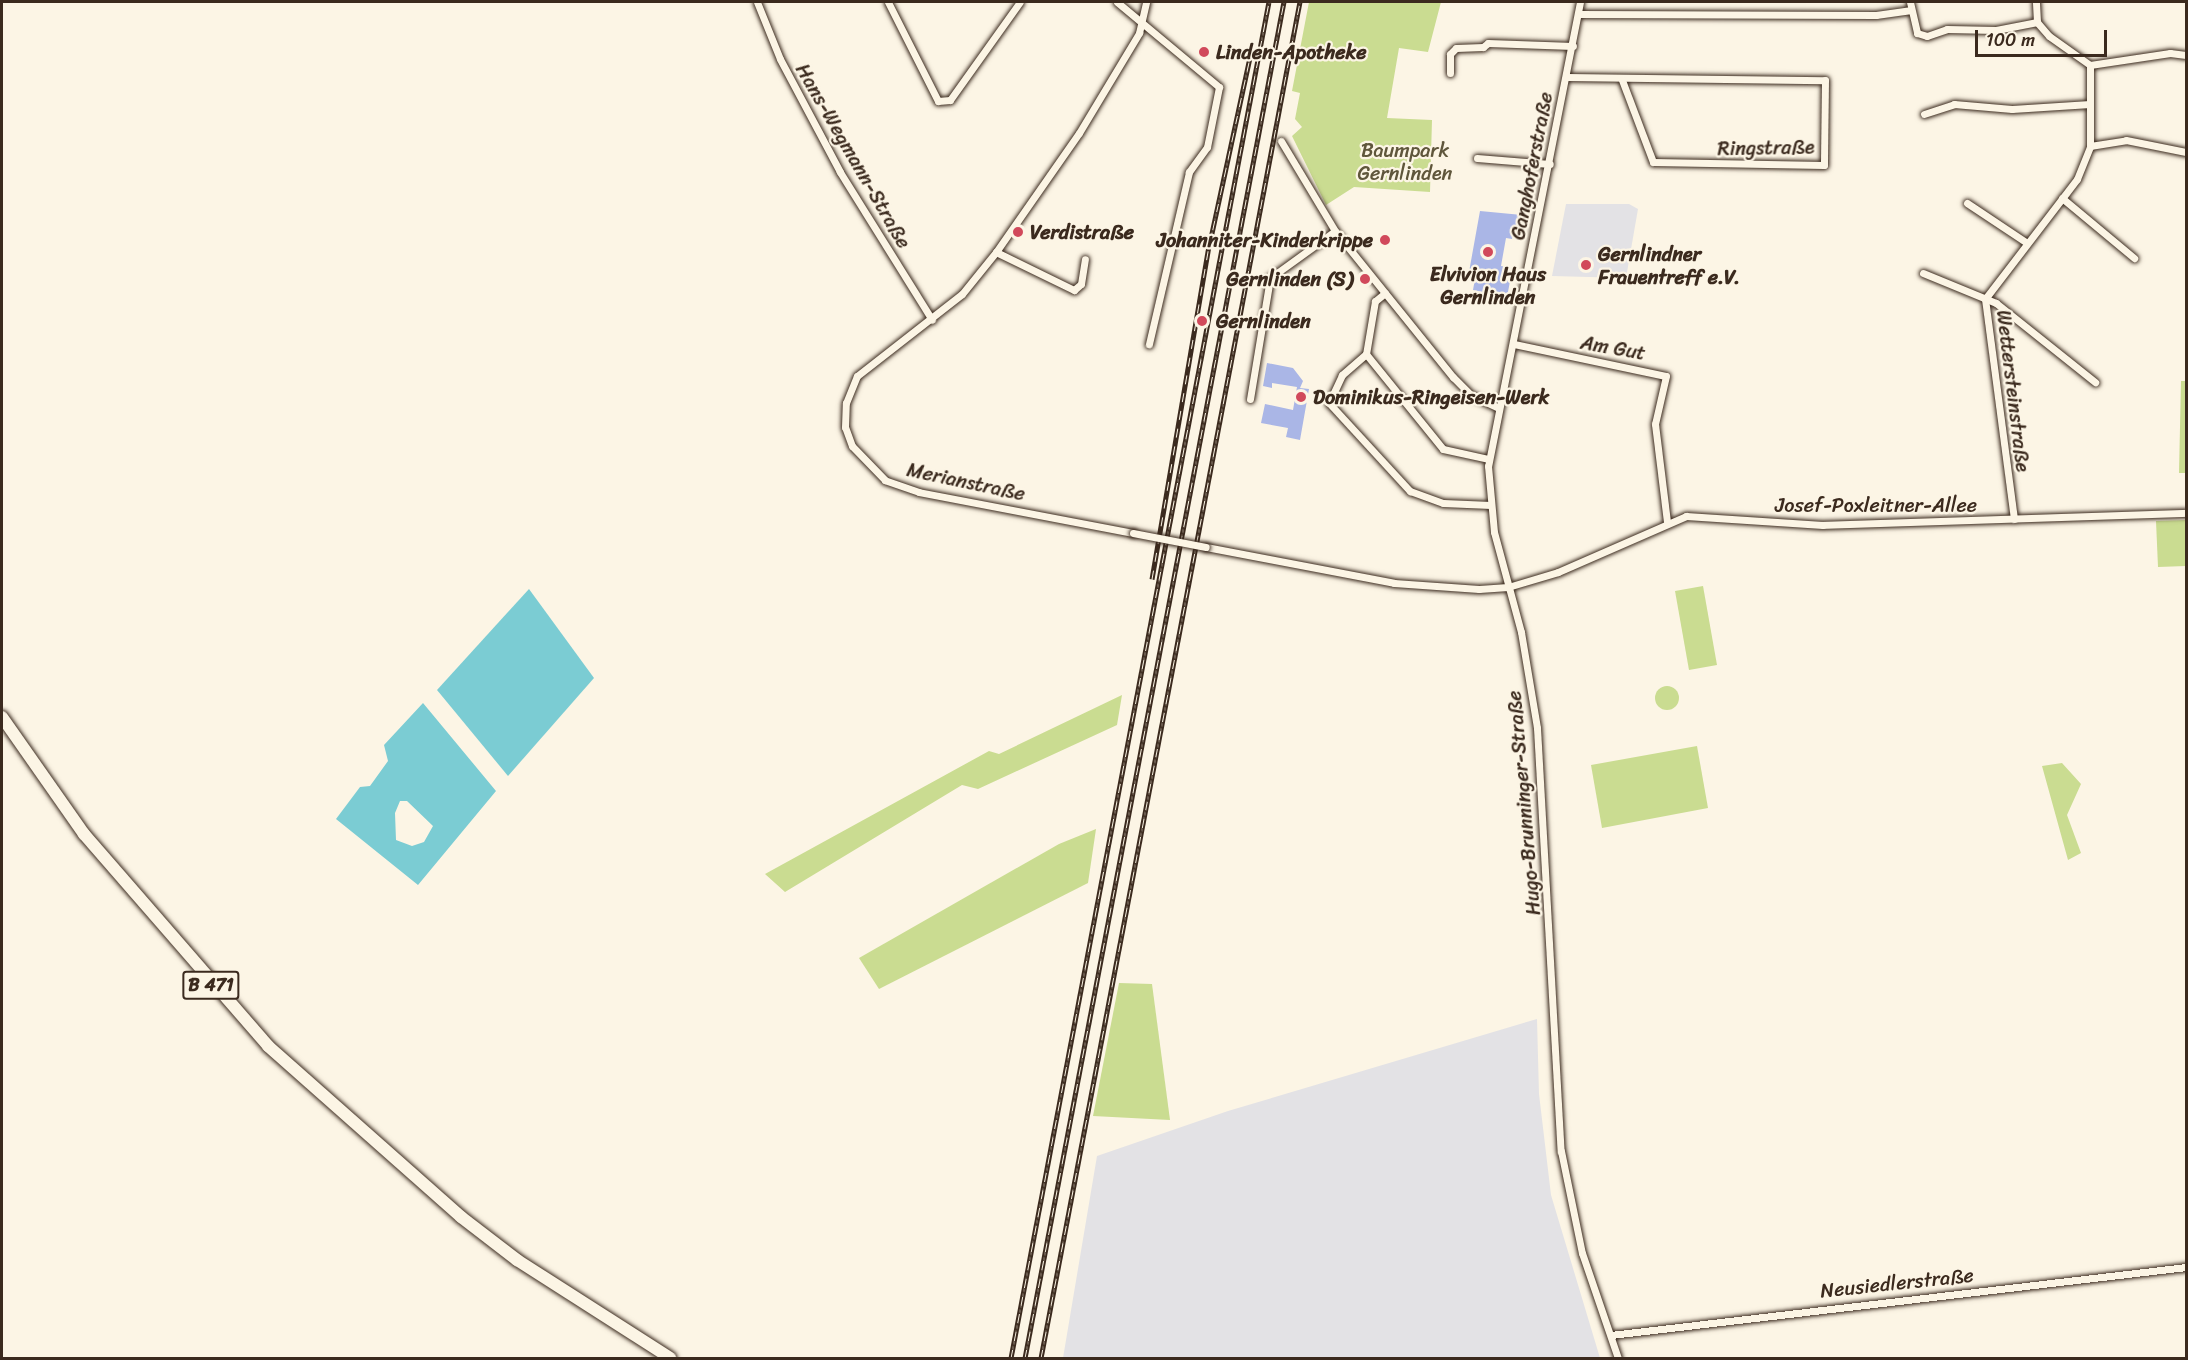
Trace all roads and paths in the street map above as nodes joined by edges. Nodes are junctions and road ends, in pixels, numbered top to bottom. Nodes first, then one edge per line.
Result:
1 (757, 2) edge
2 (888, 2) edge
3 (1020, 2) edge
4 (1117, 2) edge
5 (1146, 2) edge
6 (1580, 2) edge
7 (2036, 2) edge
8 (1910, 6) edge
9 (1578, 14) junction
10 (1142, 21) junction
11 (2037, 22) junction
12 (1573, 46) junction
13 (2187, 55) edge
14 (2090, 65) junction
15 (1450, 74) dead end
16 (1567, 77) junction
17 (1622, 80) junction
18 (2090, 104) junction
19 (1924, 114) dead end
20 (1281, 141) dead end
21 (2090, 146) junction
22 (2187, 152) edge
23 (1477, 158) dead end
24 (1550, 164) junction
25 (2062, 198) junction
26 (1967, 203) dead end
27 (1335, 231) junction
28 (2026, 243) junction
29 (996, 252) junction
30 (2134, 258) dead end
31 (1086, 259) dead end
32 (1923, 273) dead end
33 (1385, 294) junction
34 (1985, 300) junction
35 (932, 320) junction
36 (1149, 344) dead end
37 (1514, 344) junction
38 (1366, 354) junction
39 (2095, 382) dead end
40 (1250, 399) dead end
41 (1497, 407) junction
42 (1488, 459) junction
43 (1491, 505) junction
44 (2187, 513) edge
45 (2014, 519) junction
46 (1667, 522) junction
47 (1508, 587) junction
48 (2, 717) edge
49 (2187, 1267) edge
50 (1611, 1335) junction
51 (670, 1359) edge
52 (1618, 1359) edge

1 - 35 street, Hans-Wegmann-Straße
2 - 3 street
4 - 10 street
5 - 10 street, Merianstraße
6 - 9 street, Ganghoferstraße
7 - 11 street
8 - 9 street
8 - 11 street
9 - 12 street, Ganghoferstraße
10 - 29 street, Merianstraße
10 - 36 street
11 - 14 street
12 - 15 street
12 - 16 street, Ganghoferstraße
13 - 14 street
14 - 18 street, Wettersteinstraße
16 - 17 street, Ringstraße
16 - 24 street, Ganghoferstraße
17 - 17 street, Ringstraße
18 - 19 street
18 - 21 street, Wettersteinstraße
20 - 27 street
21 - 22 street
21 - 25 street, Wettersteinstraße
23 - 24 street
24 - 37 street, Ganghoferstraße
25 - 28 street, Wettersteinstraße
25 - 30 street
26 - 28 street
27 - 33 street
27 - 40 street
28 - 34 street, Wettersteinstraße
29 - 31 street
29 - 35 street, Merianstraße
32 - 34 street
33 - 38 street
33 - 41 street
34 - 39 street
34 - 45 street, Wettersteinstraße
35 - 47 street, Merianstraße, bridge
37 - 41 street, Ganghoferstraße
37 - 46 street, Am Gut
38 - 42 street
38 - 43 street
41 - 42 street, Hugo-Brunninger-Straße
42 - 43 street, Hugo-Brunninger-Straße
43 - 47 street, Hugo-Brunninger-Straße
44 - 45 street, Josef-Poxleitner-Allee
45 - 46 street, Josef-Poxleitner-Allee
46 - 47 street, Josef-Poxleitner-Allee
47 - 50 street, Hugo-Brunninger-Straße
48 - 51 highway, B 471
49 - 50 street, Neusiedlerstraße
50 - 52 street, Hugo-Brunninger-Straße

